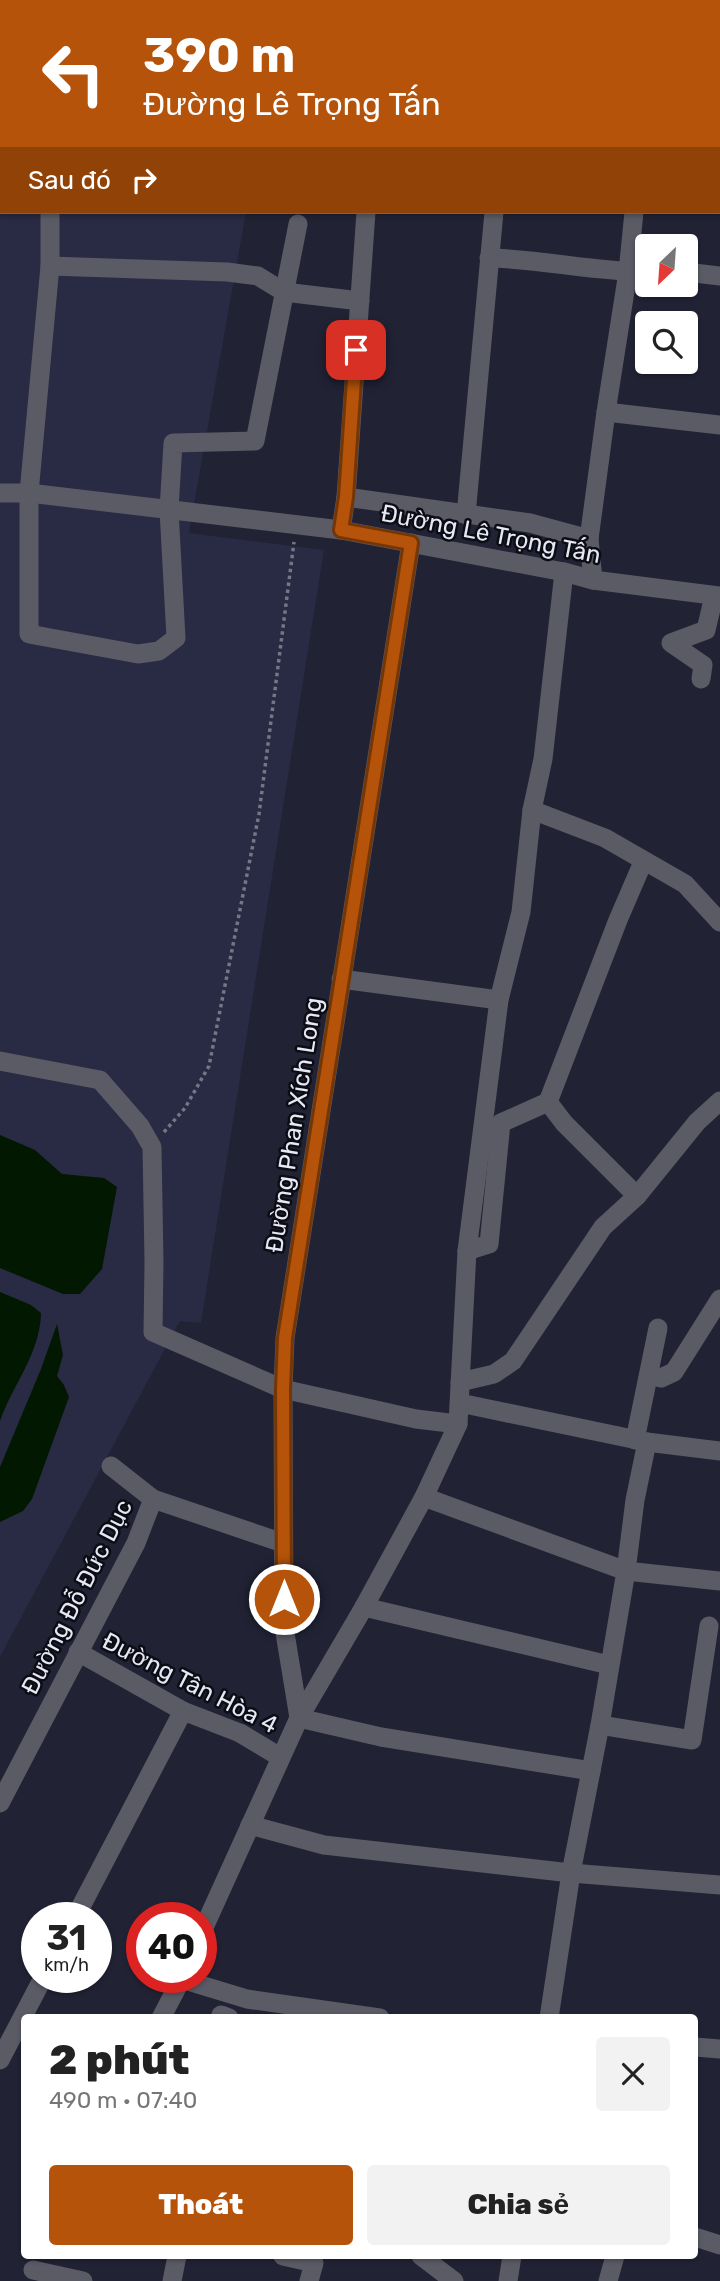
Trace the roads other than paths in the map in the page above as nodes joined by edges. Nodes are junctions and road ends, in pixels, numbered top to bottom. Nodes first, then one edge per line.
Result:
1 (50, 214) edge
2 (366, 214) edge
3 (494, 214) edge
4 (634, 214) edge
5 (298, 224) dead end
6 (635, 234) edge
7 (489, 258) junction
8 (50, 266) junction
9 (635, 272) edge
10 (698, 273) edge
11 (720, 275) edge
12 (635, 285) edge
13 (284, 292) junction
14 (360, 301) junction
15 (606, 412) junction
16 (720, 425) edge
17 (0, 493) edge
18 (29, 493) junction
19 (346, 497) junction
20 (169, 510) junction
21 (466, 515) junction
22 (341, 530) junction
23 (589, 539) junction
24 (411, 543) junction
25 (564, 572) junction
26 (593, 580) junction
27 (717, 596) edge
28 (701, 679) dead end
29 (532, 810) junction
30 (643, 862) junction
31 (720, 922) edge
32 (341, 979) junction
33 (499, 1000) junction
34 (0, 1061) edge
35 (548, 1101) junction
36 (720, 1101) edge
37 (636, 1196) junction
38 (467, 1251) junction
39 (720, 1299) edge
40 (658, 1328) dead end
41 (649, 1375) junction
42 (460, 1382) junction
43 (283, 1389) junction
44 (460, 1403) junction
45 (458, 1424) junction
46 (641, 1441) junction
47 (720, 1451) edge
48 (111, 1466) dead end
49 (424, 1497) junction
50 (153, 1499) junction
51 (284, 1543) junction
52 (626, 1572) junction
53 (720, 1581) edge
54 (364, 1607) junction
55 (709, 1626) dead end
56 (78, 1652) junction
57 (609, 1665) junction
58 (183, 1711) junction
59 (299, 1718) junction
60 (600, 1725) junction
61 (280, 1757) junction
62 (591, 1770) junction
63 (0, 1803) edge
64 (250, 1825) junction
65 (571, 1872) junction
66 (720, 1885) edge
67 (83, 1902) edge
68 (215, 1902) edge
69 (217, 1989) edge
70 (35, 1993) edge
71 (174, 1993) edge
72 (274, 2010) edge
73 (24, 2014) edge
74 (163, 2014) edge
75 (327, 2014) edge
76 (550, 2014) edge
77 (21, 2020) edge
78 (12, 2037) edge
79 (698, 2047) edge
80 (720, 2049) edge
81 (0, 2060) edge
82 (698, 2238) edge
83 (720, 2245) edge
84 (176, 2259) edge
85 (297, 2259) edge
86 (425, 2259) edge
87 (512, 2259) edge
88 (614, 2259) edge
89 (33, 2269) edge
90 (83, 2281) edge
91 (172, 2281) edge
92 (309, 2281) edge
93 (454, 2281) edge
94 (508, 2281) edge
95 (608, 2281) edge

1 - 8 street
2 - 14 street
3 - 7 street
4 - 6 street
5 - 13 street
7 - 9 street
7 - 21 street
8 - 13 street
8 - 18 street
10 - 11 street
12 - 15 street
13 - 14 street
13 - 20 street
14 - 19 street
15 - 16 street
15 - 23 street
17 - 18 street, Đường Lê Trọng Tấn
18 - 20 street, Đường Lê Trọng Tấn
18 - 20 street
19 - 21 street
19 - 22 street
20 - 22 street, Đường Lê Trọng Tấn
21 - 23 street
22 - 24 street, Đường Lê Trọng Tấn
23 - 26 street
24 - 25 street, Đường Lê Trọng Tấn
24 - 32 street, Đường Phan Xích Long
25 - 26 street, Đường Lê Trọng Tấn
25 - 29 street
26 - 27 street, Đường Lê Trọng Tấn
27 - 28 street
29 - 30 street
29 - 33 street
30 - 31 street
30 - 35 street
32 - 33 street
32 - 43 street, Đường Phan Xích Long
33 - 38 street
34 - 43 street
35 - 37 street
35 - 38 street
36 - 37 street
37 - 42 street
38 - 42 street
39 - 41 street
40 - 41 street
41 - 46 street
42 - 44 street
43 - 45 street
43 - 51 street, Đường Phan Xích Long
44 - 45 street
44 - 46 street
45 - 49 street
46 - 47 street
46 - 52 street
48 - 50 street, Đường Đỗ Đức Dục
49 - 52 street
49 - 54 street
50 - 51 street
50 - 56 street, Đường Đỗ Đức Dục
51 - 59 street, Đường Phan Xích Long
52 - 53 street
52 - 57 street
54 - 57 street
54 - 59 street
55 - 60 street
56 - 58 street, Đường Tân Hòa 4
56 - 63 street, Đường Đỗ Đức Dục
57 - 60 street
58 - 61 street, Đường Tân Hòa 4
58 - 67 street
59 - 61 street
59 - 62 street
60 - 62 street
61 - 64 street
62 - 65 street
64 - 65 street
64 - 68 street
65 - 66 street
65 - 76 street
69 - 72 street
70 - 73 street
71 - 74 street
72 - 75 street
77 - 78 street
78 - 81 street
79 - 80 street
82 - 83 street
84 - 91 street
85 - 92 street
86 - 93 street
87 - 94 street
88 - 95 street
89 - 90 street

